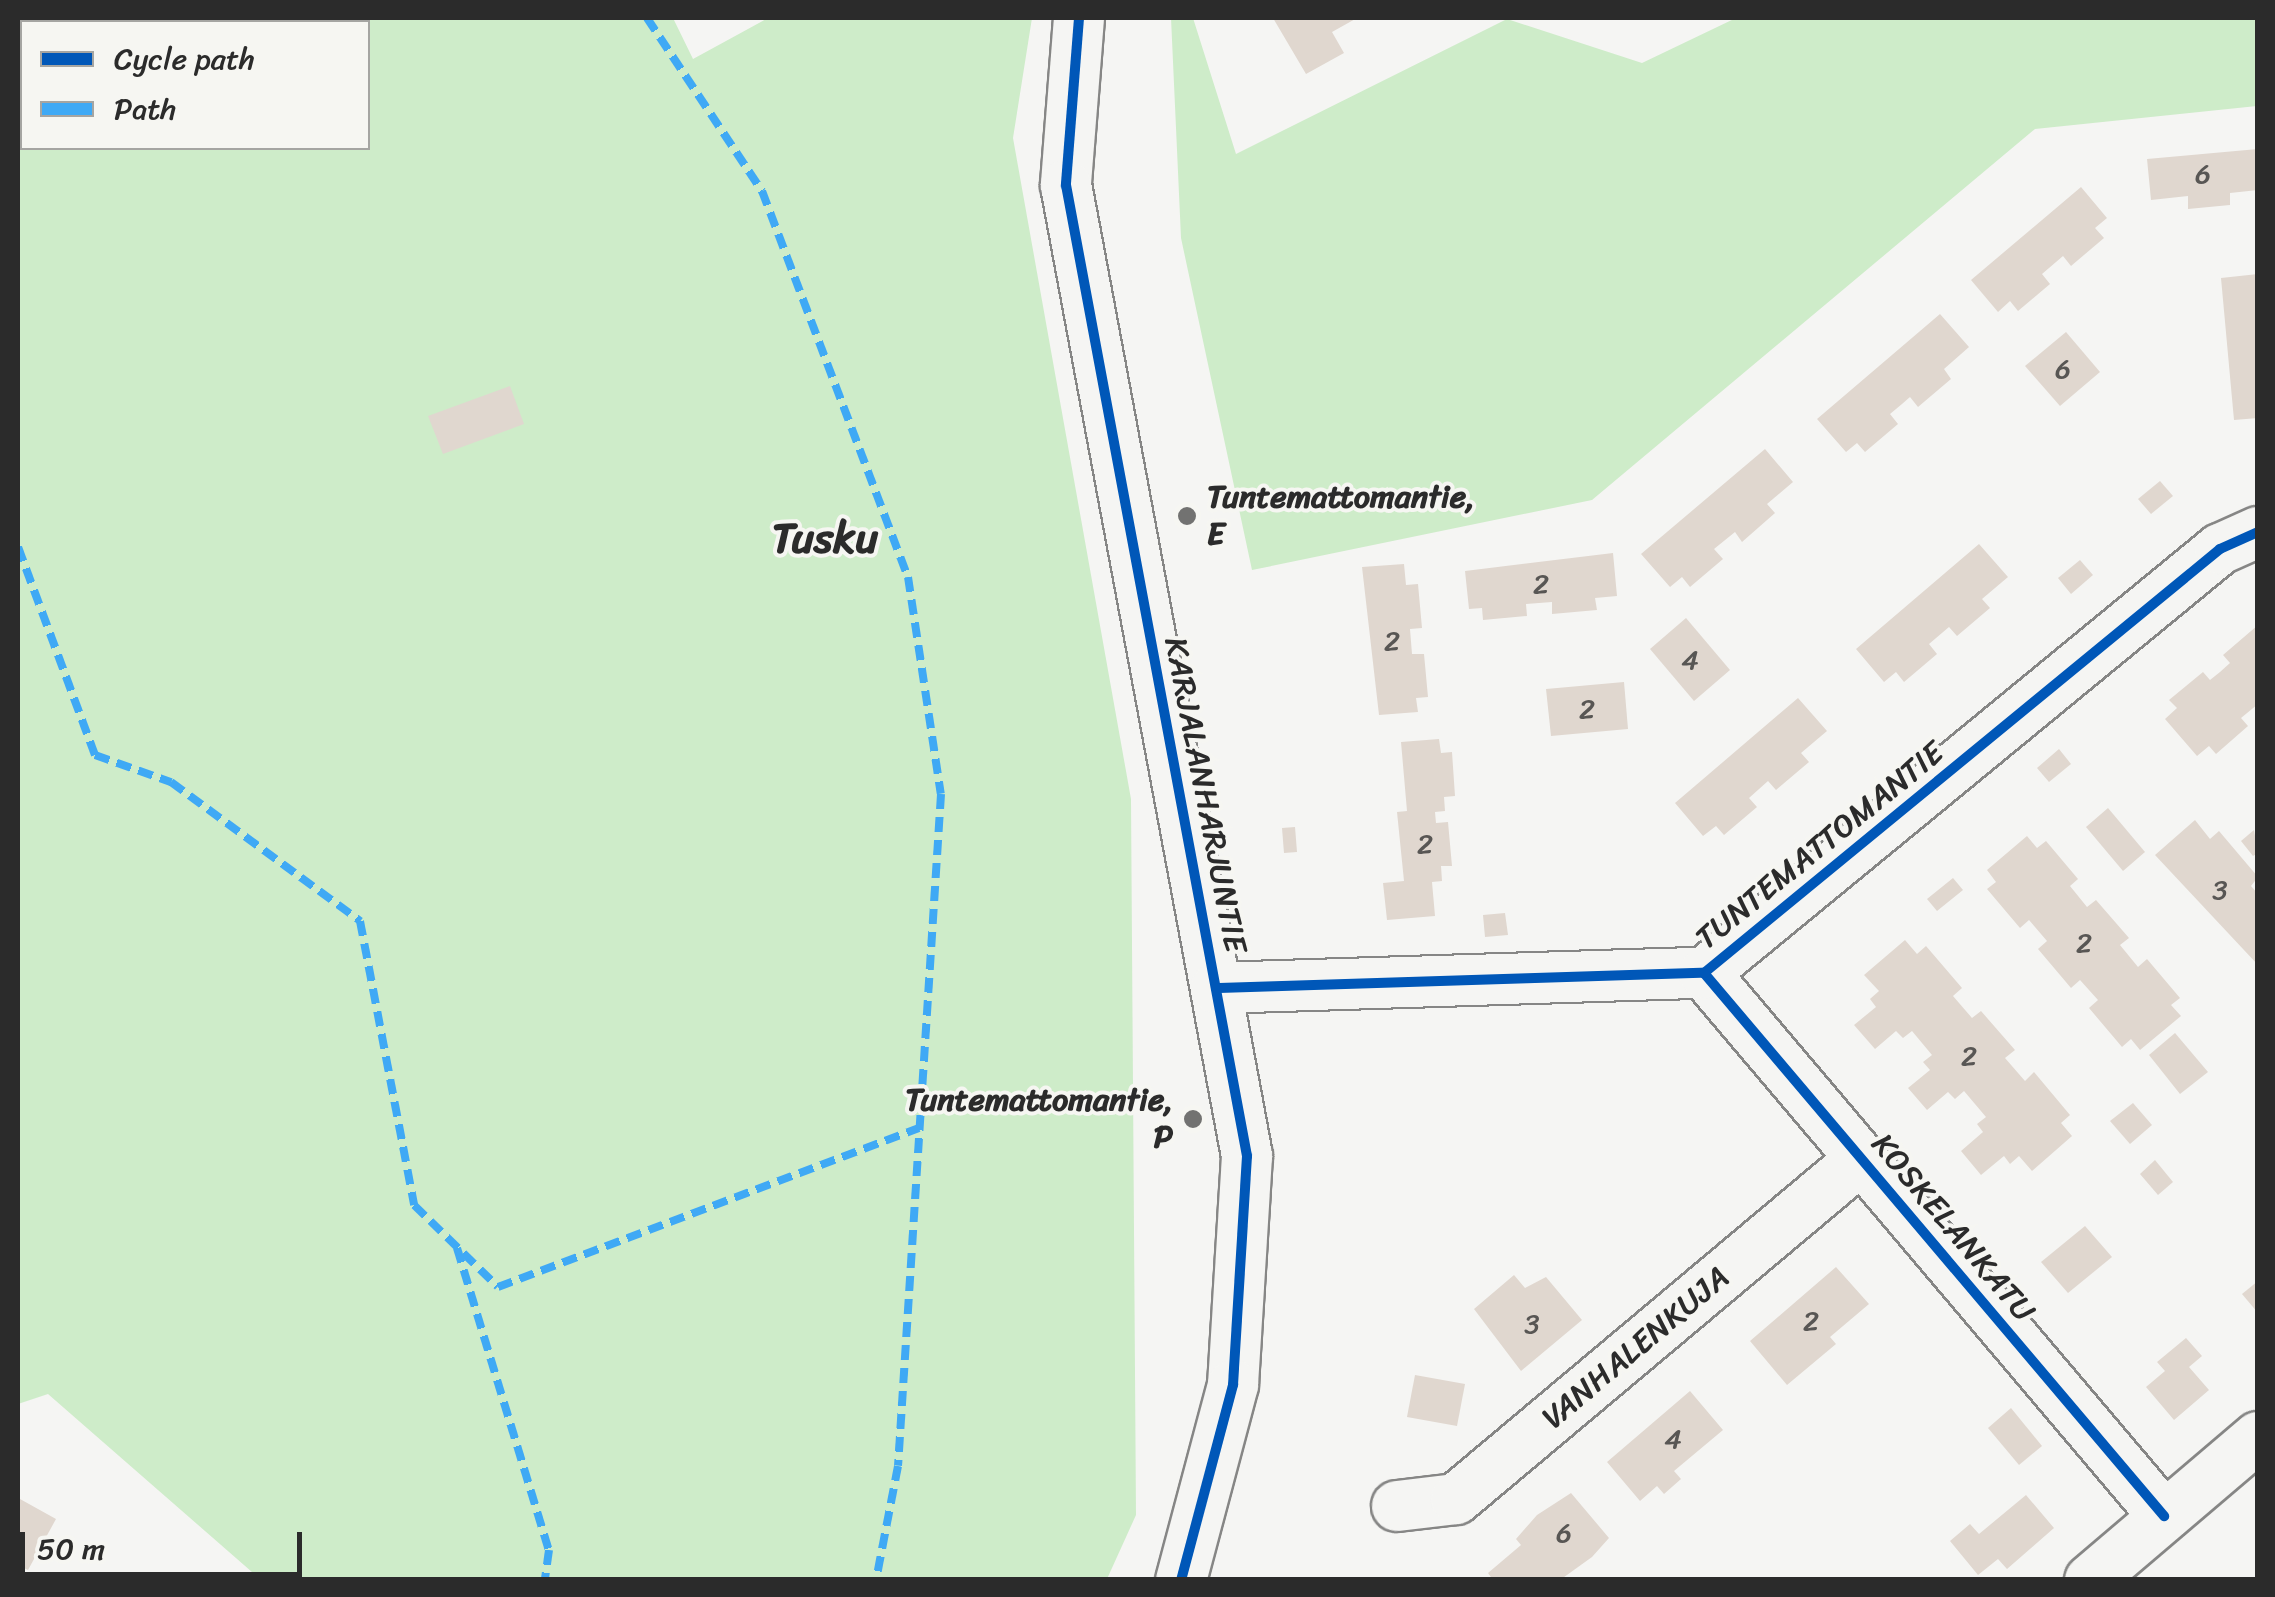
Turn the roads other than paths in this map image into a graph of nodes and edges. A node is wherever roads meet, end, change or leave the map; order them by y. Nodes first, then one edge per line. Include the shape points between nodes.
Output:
1 (1079, 18) edge
2 (2258, 532) edge
3 (1704, 973) junction
4 (1216, 988) junction
5 (1861, 1159) junction
6 (2258, 1436) edge
7 (1397, 1506) dead end
8 (2164, 1516) junction
9 (1181, 1580) edge
10 (2090, 1580) edge

1 - 4 street, KARJALANHARJUNTIE via 1066,185
2 - 3 street, TUNTEMATTOMANTIE via 2220,549
3 - 4 street, TUNTEMATTOMANTIE
3 - 5 street, KOSKELANKATU
4 - 9 street, KARJALANHARJUNTIE via 1246,1175 1234,1385
5 - 7 street, VANHALENKUJA via 1456,1499
5 - 8 street, KOSKELANKATU
6 - 8 street
8 - 10 street

